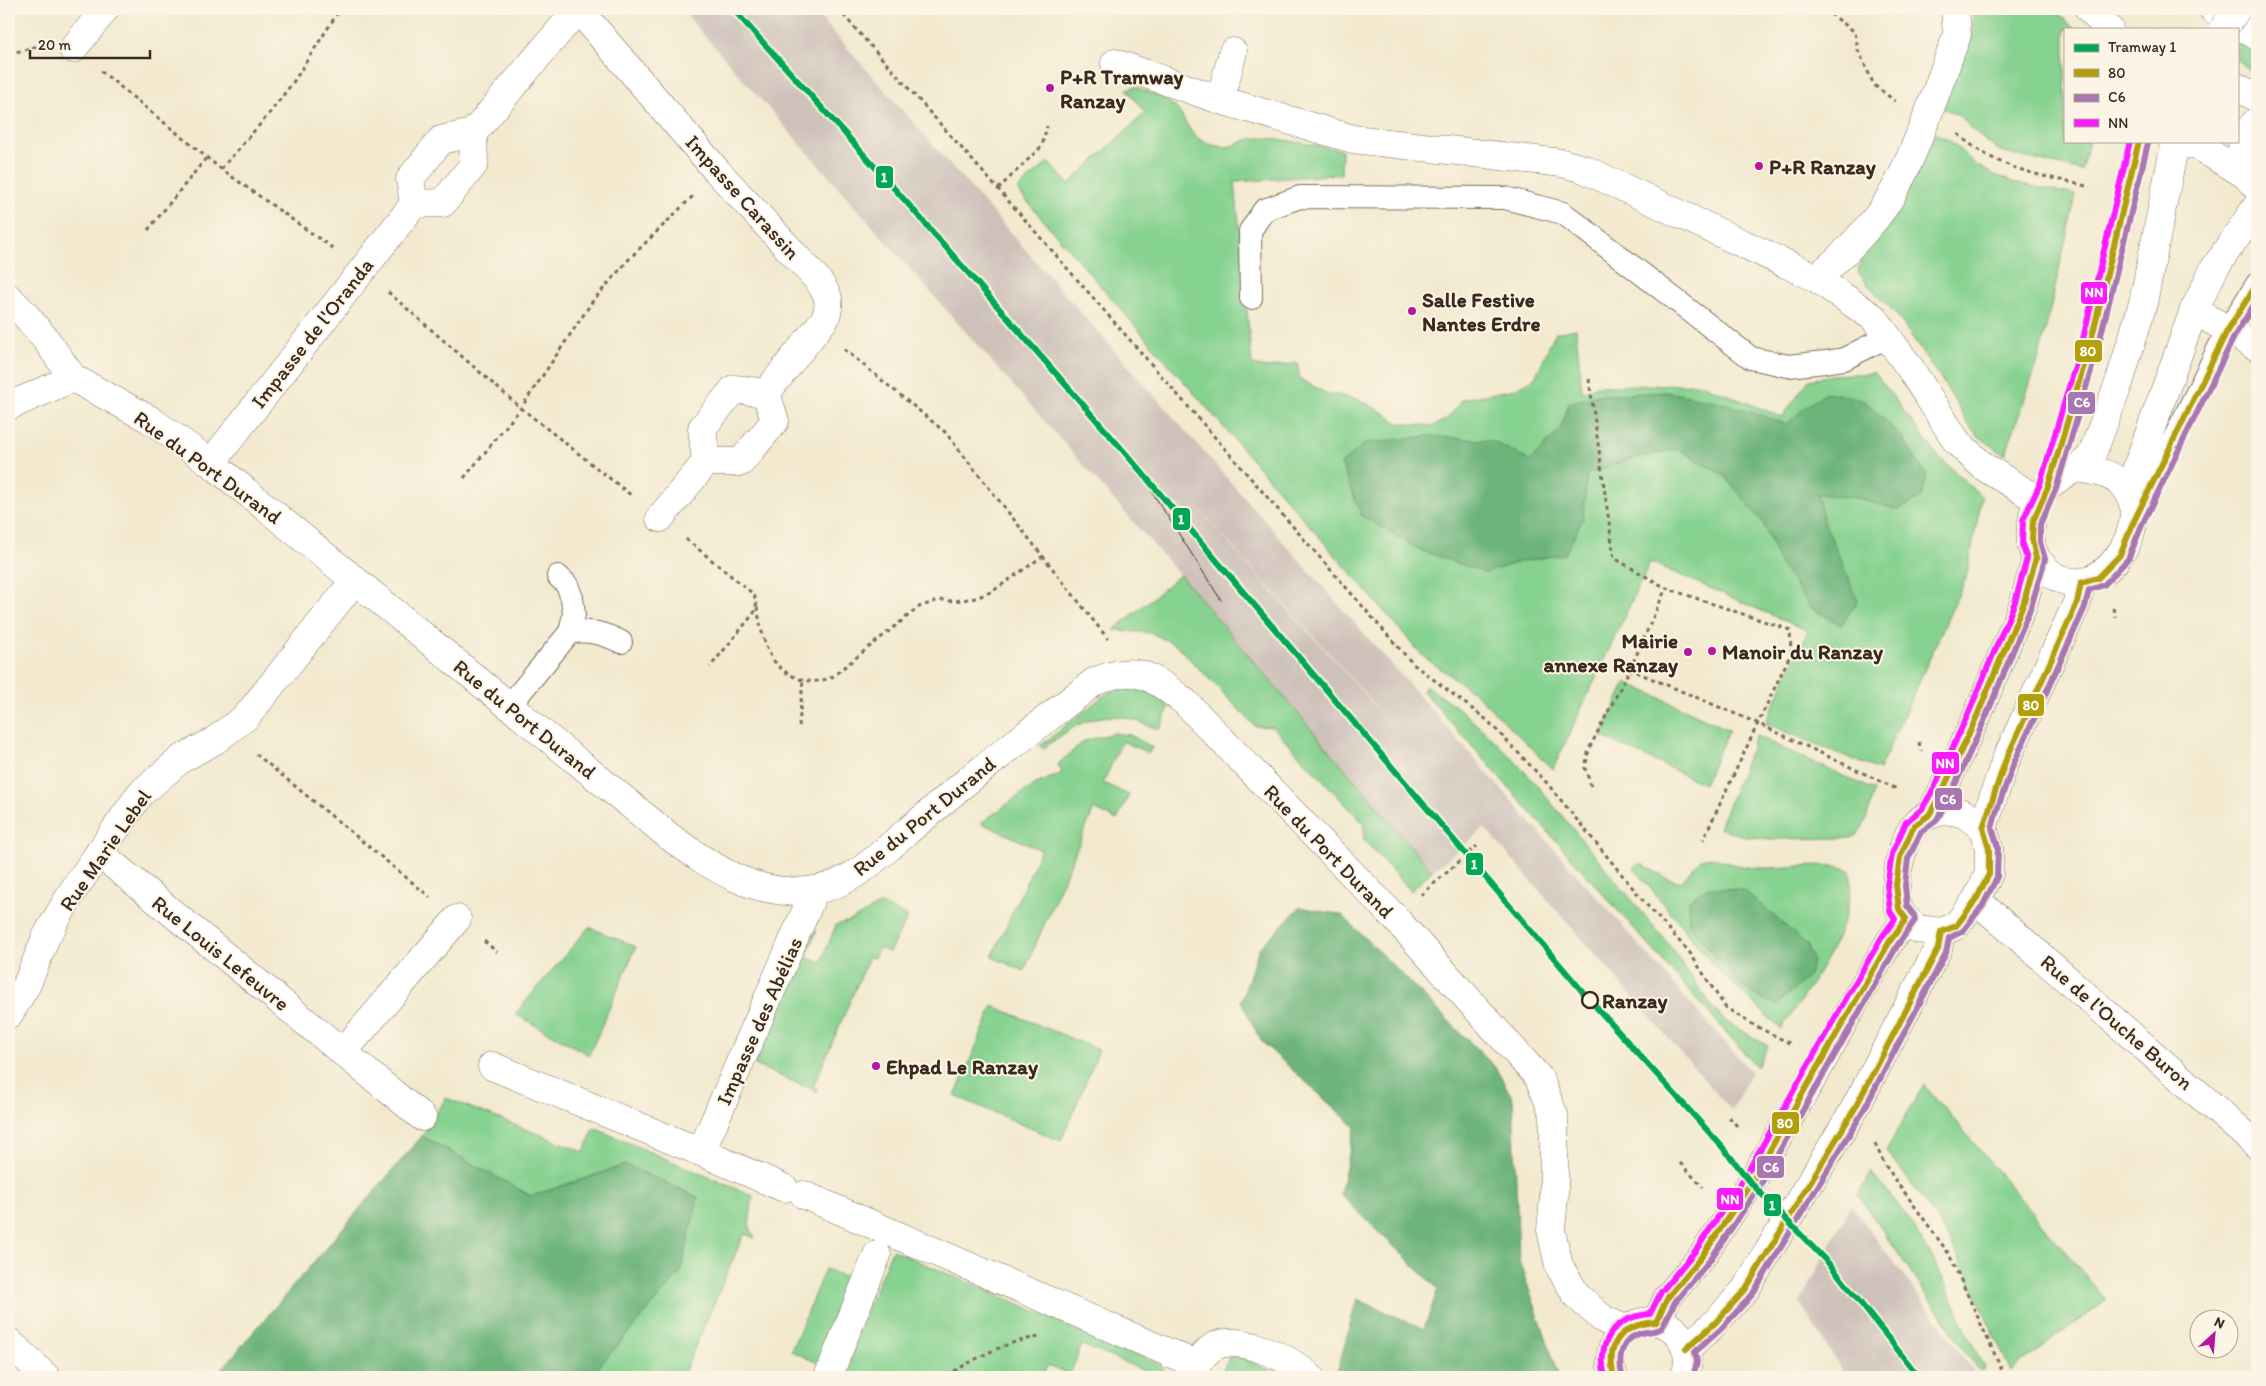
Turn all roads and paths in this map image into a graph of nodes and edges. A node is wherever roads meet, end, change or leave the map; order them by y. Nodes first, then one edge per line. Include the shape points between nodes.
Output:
1 (105, 9) edge
2 (340, 9) edge
3 (578, 9) edge
4 (838, 9) edge
5 (1955, 9) edge
6 (2089, 9) edge
7 (2213, 9) edge
8 (2237, 9) edge
9 (2108, 28) edge
10 (2224, 28) edge
11 (2257, 36) edge
12 (73, 49) junction
13 (1233, 52) dead end
14 (9, 54) edge
15 (1115, 63) dead end
16 (2238, 88) edge
17 (2257, 98) edge
18 (1220, 100) junction
19 (2257, 121) edge
20 (1047, 126) dead end
21 (473, 133) junction
22 (2140, 142) edge
23 (2188, 143) edge
24 (206, 157) junction
25 (221, 169) junction
26 (718, 171) junction
27 (2252, 181) edge
28 (998, 188) junction
29 (414, 204) junction
30 (2257, 206) edge
31 (148, 230) dead end
32 (362, 269) junction
33 (1816, 278) junction
34 (2257, 284) edge
35 (9, 298) edge
36 (1251, 298) dead end
37 (2194, 310) junction
38 (819, 329) junction
39 (2227, 331) junction
40 (1887, 337) junction
41 (2257, 347) edge
42 (74, 378) junction
43 (1589, 379) dead end
44 (766, 393) junction
45 (9, 406) edge
46 (521, 408) junction
47 (706, 462) junction
48 (211, 463) junction
49 (2078, 468) junction
50 (464, 478) dead end
51 (2044, 494) junction
52 (2134, 511) junction
53 (660, 518) junction
54 (1043, 556) junction
55 (2036, 558) junction
56 (558, 576) dead end
57 (355, 580) junction
58 (2081, 583) junction
59 (1666, 588) junction
60 (757, 606) junction
61 (570, 632) junction
62 (1108, 638) dead end
63 (621, 642) dead end
64 (710, 667) dead end
65 (1630, 669) junction
66 (803, 680) junction
67 (509, 706) junction
68 (1757, 723) junction
69 (799, 726) dead end
70 (254, 752) dead end
71 (1591, 786) dead end
72 (1899, 790) dead end
73 (1929, 815) junction
74 (1983, 828) junction
75 (1703, 840) dead end
76 (1477, 846) dead end
77 (99, 853) junction
78 (815, 890) junction
79 (1419, 897) dead end
80 (1976, 900) junction
81 (457, 919) junction
82 (1906, 919) junction
83 (1941, 932) junction
84 (497, 952) dead end
85 (9, 1014) edge
86 (1790, 1044) dead end
87 (343, 1052) junction
88 (492, 1066) dead end
89 (422, 1117) dead end
90 (1729, 1117) dead end
91 (1738, 1127) dead end
92 (1874, 1142) dead end
93 (2257, 1145) edge
94 (701, 1152) junction
95 (1680, 1163) dead end
96 (1703, 1187) dead end
97 (877, 1255) dead end
98 (1656, 1322) junction
99 (1625, 1329) junction
100 (1050, 1337) dead end
101 (9, 1342) edge
102 (1686, 1349) junction
103 (1193, 1371) edge
104 (46, 1377) edge
105 (828, 1377) edge
106 (938, 1377) edge
107 (1310, 1377) edge
108 (1614, 1377) edge
109 (1684, 1377) edge
110 (2006, 1377) edge

1 - 12 main road
2 - 25 path via 294,81
3 - 21 main road
3 - 26 main road, Impasse Carassin
4 - 28 path
5 - 33 main road via 1957,35 1904,171 1876,218
6 - 9 main road
7 - 11 main road
8 - 10 main road, bridge
12 - 14 path via 63,40
12 - 24 path
13 - 18 main road
15 - 18 main road
16 - 17 main road
18 - 33 main road via 1353,139 1562,163 1584,169
19 - 27 main road via 2247,132 2242,146 2241,160
20 - 28 path via 1042,146
21 - 29 main road via 441,140 410,179
21 - 29 main road via 474,164 443,203
22 - 51 lane via 2090,345
23 - 27 main road
23 - 49 main road via 2120,380 2092,457
24 - 25 path
24 - 31 path
25 - 32 path
26 - 38 main road, Impasse Carassin via 817,278 826,292 830,305
26 - 46 path via 630,258 592,302
28 - 86 path via 1413,664 1487,720 1546,782 1690,953 1725,1008
29 - 32 main road, Impasse de l'Oranda
30 - 37 main road via 2214,269
32 - 46 path
32 - 48 main road, Impasse de l'Oranda
33 - 40 main road via 1874,318
34 - 39 lane
35 - 42 main road, Rue du Port Durand via 47,340
36 - 40 lane via 1250,231 1264,210 1300,197 1505,198 1563,212 1751,358 1788,366 1825,362 1844,358
37 - 39 main road
37 - 52 main road via 2138,467
38 - 44 main road, Impasse Carassin
38 - 54 path via 941,428
39 - 41 main road
39 - 52 lane
40 - 51 main road via 1957,442 1984,467
42 - 45 main road
42 - 48 main road, Rue du Port Durand via 149,419
43 - 59 path via 1614,558
44 - 47 main road via 734,389 702,428
44 - 47 main road via 775,421 741,462
46 - 50 path
46 - 53 path
47 - 53 main road
48 - 57 main road, Rue du Port Durand
49 - 51 main road via 2066,473
49 - 52 main road via 2102,472 2122,483
51 - 55 main road via 2032,523 2031,544
52 - 58 main road via 2120,555 2098,578
53 - 60 path via 752,593
54 - 62 path
54 - 66 path via 994,591 976,598 939,600 919,607 832,677 821,681
55 - 58 main road via 2048,572 2060,579
55 - 73 main road via 2023,605 1977,716
56 - 61 lane via 567,585 572,598 574,614
57 - 67 main road, Rue du Port Durand
57 - 77 main road, Rue Marie Lebel via 246,717 214,741 181,759 140,794
58 - 74 main road via 2078,603 2005,762
59 - 65 path
59 - 68 path via 1790,630 1792,653
60 - 64 path
60 - 66 path via 763,639 773,662 786,674
61 - 63 lane via 588,630
61 - 67 lane
65 - 68 path
65 - 71 path via 1589,750 1585,768
66 - 69 path
67 - 78 main road, Rue du Port Durand via 713,868 751,885
68 - 72 path
68 - 75 path
70 - 81 path
73 - 74 main road via 1944,810 1963,813
73 - 82 main road via 1914,826 1900,857 1896,885 1899,909
74 - 80 main road via 1989,848 1989,874
76 - 79 path
77 - 85 main road, Rue Marie Lebel via 46,936 27,984
77 - 87 main road, Rue Louis Lefeuvre
78 - 94 main road, Impasse des Abélias
78 - 99 main road, Rue du Port Durand via 863,869 1094,682 1125,672 1152,678 1184,702 1395,918 1539,1078 1554,1115 1551,1230 1559,1266 1578,1296 1603,1319
80 - 83 main road via 1956,926
80 - 93 main road, Rue de l'Ouche Buron
81 - 84 path
81 - 87 main road
82 - 83 main road via 1917,929
82 - 98 main road via 1856,999 1751,1184 1703,1255 1668,1297
83 - 102 main road via 1938,950 1854,1110 1745,1290
87 - 89 main road, Rue Louis Lefeuvre
88 - 94 main road
90 - 91 path
92 - 110 path via 1885,1165 1949,1254
94 - 103 main road
95 - 96 path
97 - 105 main road
98 - 99 main road via 1640,1323
98 - 102 main road via 1675,1331
99 - 108 main road via 1617,1337 1610,1358
100 - 106 path via 1024,1339 996,1348
101 - 104 main road
102 - 109 main road via 1688,1362
103 - 107 main road via 1216,1345 1240,1342 1282,1358

